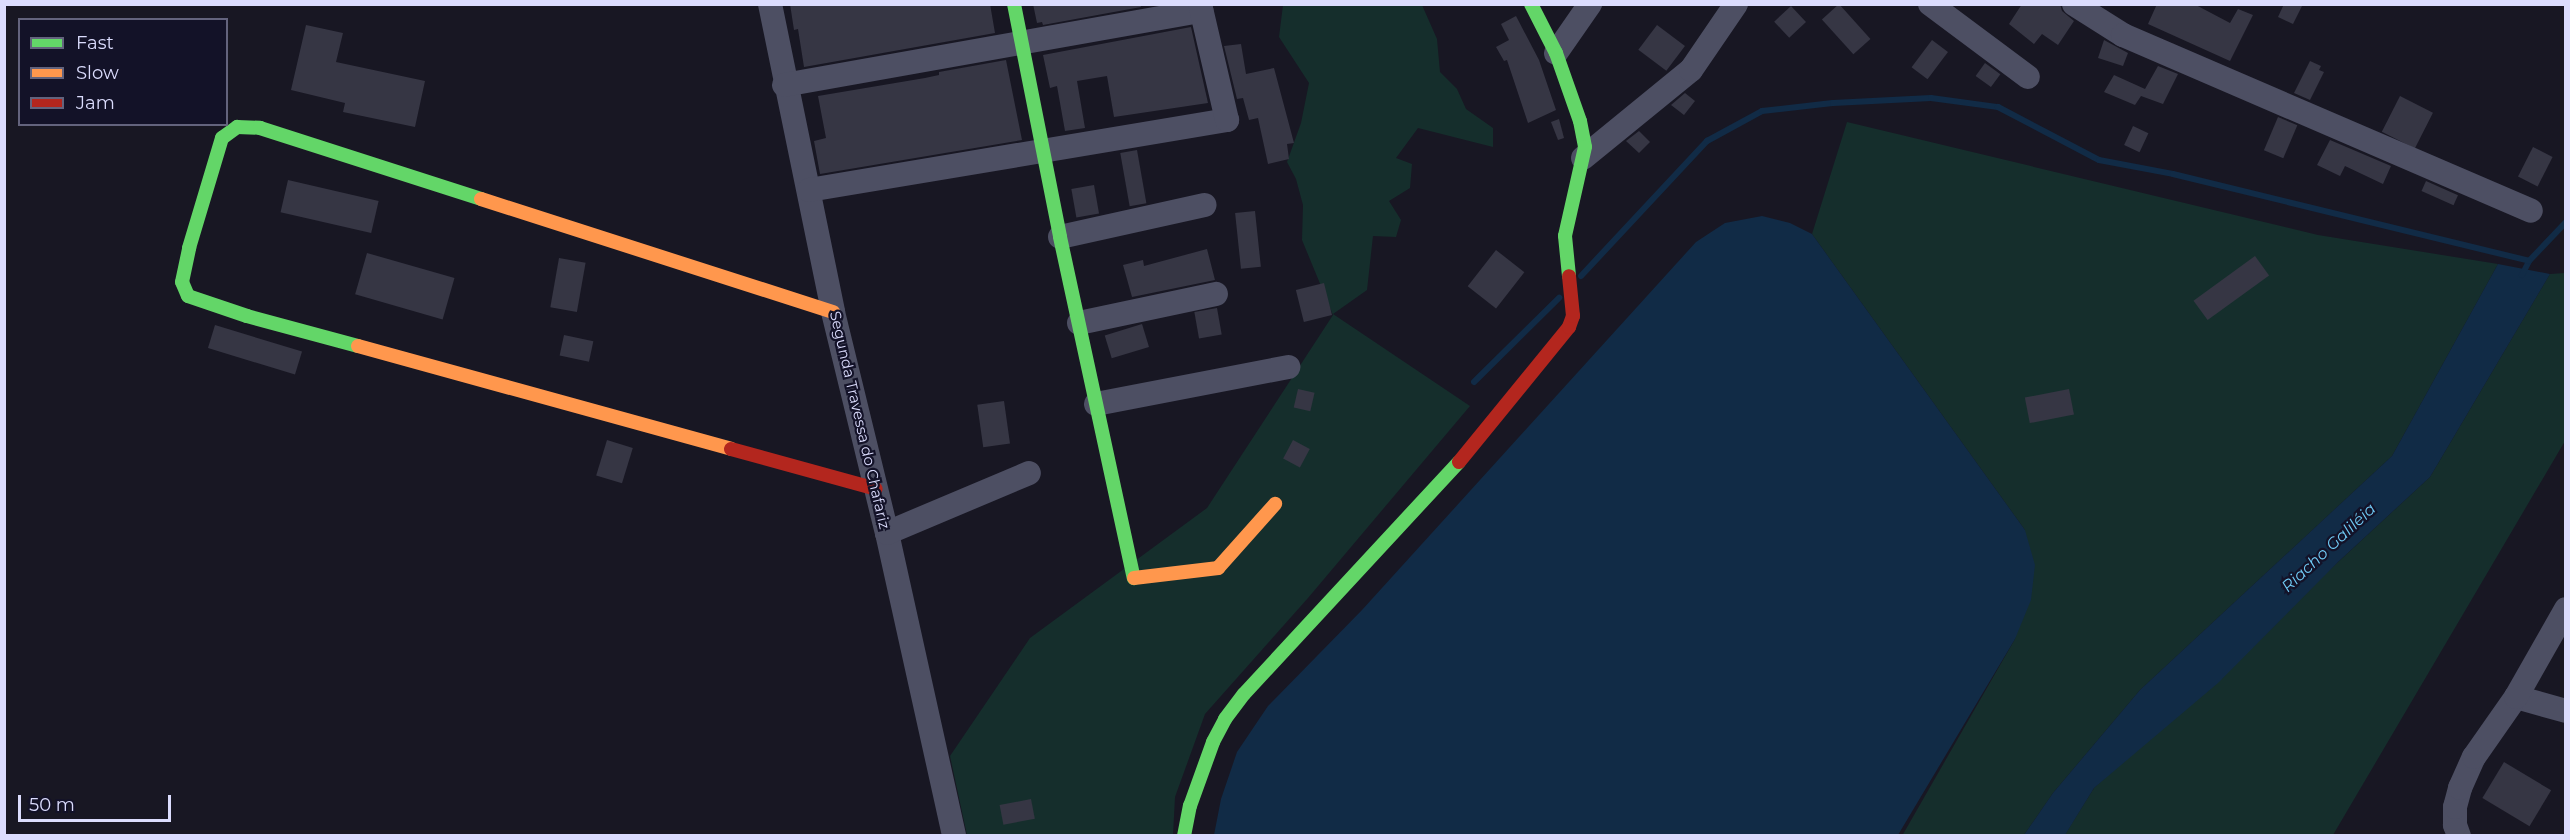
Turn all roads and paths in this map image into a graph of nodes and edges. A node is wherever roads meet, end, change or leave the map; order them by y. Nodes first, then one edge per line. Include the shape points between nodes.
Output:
1 (770, 4) edge
2 (1014, 4) edge
3 (1531, 4) edge
4 (1590, 4) edge
5 (1737, 4) edge
6 (1930, 4) edge
7 (2074, 4) edge
8 (1200, 8) edge
9 (1021, 41) junction
10 (1556, 53) junction
11 (2028, 77) dead end
12 (784, 85) junction
13 (1044, 152) junction
14 (1583, 158) junction
15 (809, 190) junction
16 (1204, 205) dead end
17 (2531, 212) dead end
18 (1060, 237) junction
19 (1216, 294) dead end
20 (833, 312) junction
21 (1079, 323) junction
22 (1288, 367) dead end
23 (1096, 404) junction
24 (1029, 473) dead end
25 (876, 489) junction
26 (1275, 504) dead end
27 (887, 533) junction
28 (2565, 609) edge
29 (2516, 697) junction
30 (2565, 711) edge
31 (954, 836) edge
32 (1184, 836) edge
33 (2459, 836) edge

1 - 12 street, Segunda Travessa do Chafariz
2 - 9 street
3 - 10 street
4 - 10 street
5 - 14 street via 1691,70
6 - 11 street
7 - 17 street via 2123,35
8 - 9 street
8 - 13 street via 1227,120
9 - 12 street
9 - 13 street
10 - 14 street via 1580,121
12 - 15 street, Segunda Travessa do Chafariz
13 - 15 street
13 - 18 street
14 - 32 street via 1565,236 1573,316 1559,343 1457,464 1225,719 1201,772
15 - 20 street, Segunda Travessa do Chafariz
16 - 18 street
18 - 21 street
19 - 21 street
20 - 25 street, Segunda Travessa do Chafariz
20 - 25 street via 260,128 237,127 222,138 182,282 188,296 247,316
21 - 23 street
22 - 23 street
23 - 26 street via 1134,579 1218,568
24 - 27 street
25 - 27 street, Segunda Travessa do Chafariz
27 - 31 street, Segunda Travessa do Chafariz
28 - 29 street
29 - 30 street
29 - 33 street via 2474,757 2460,788 2455,825

